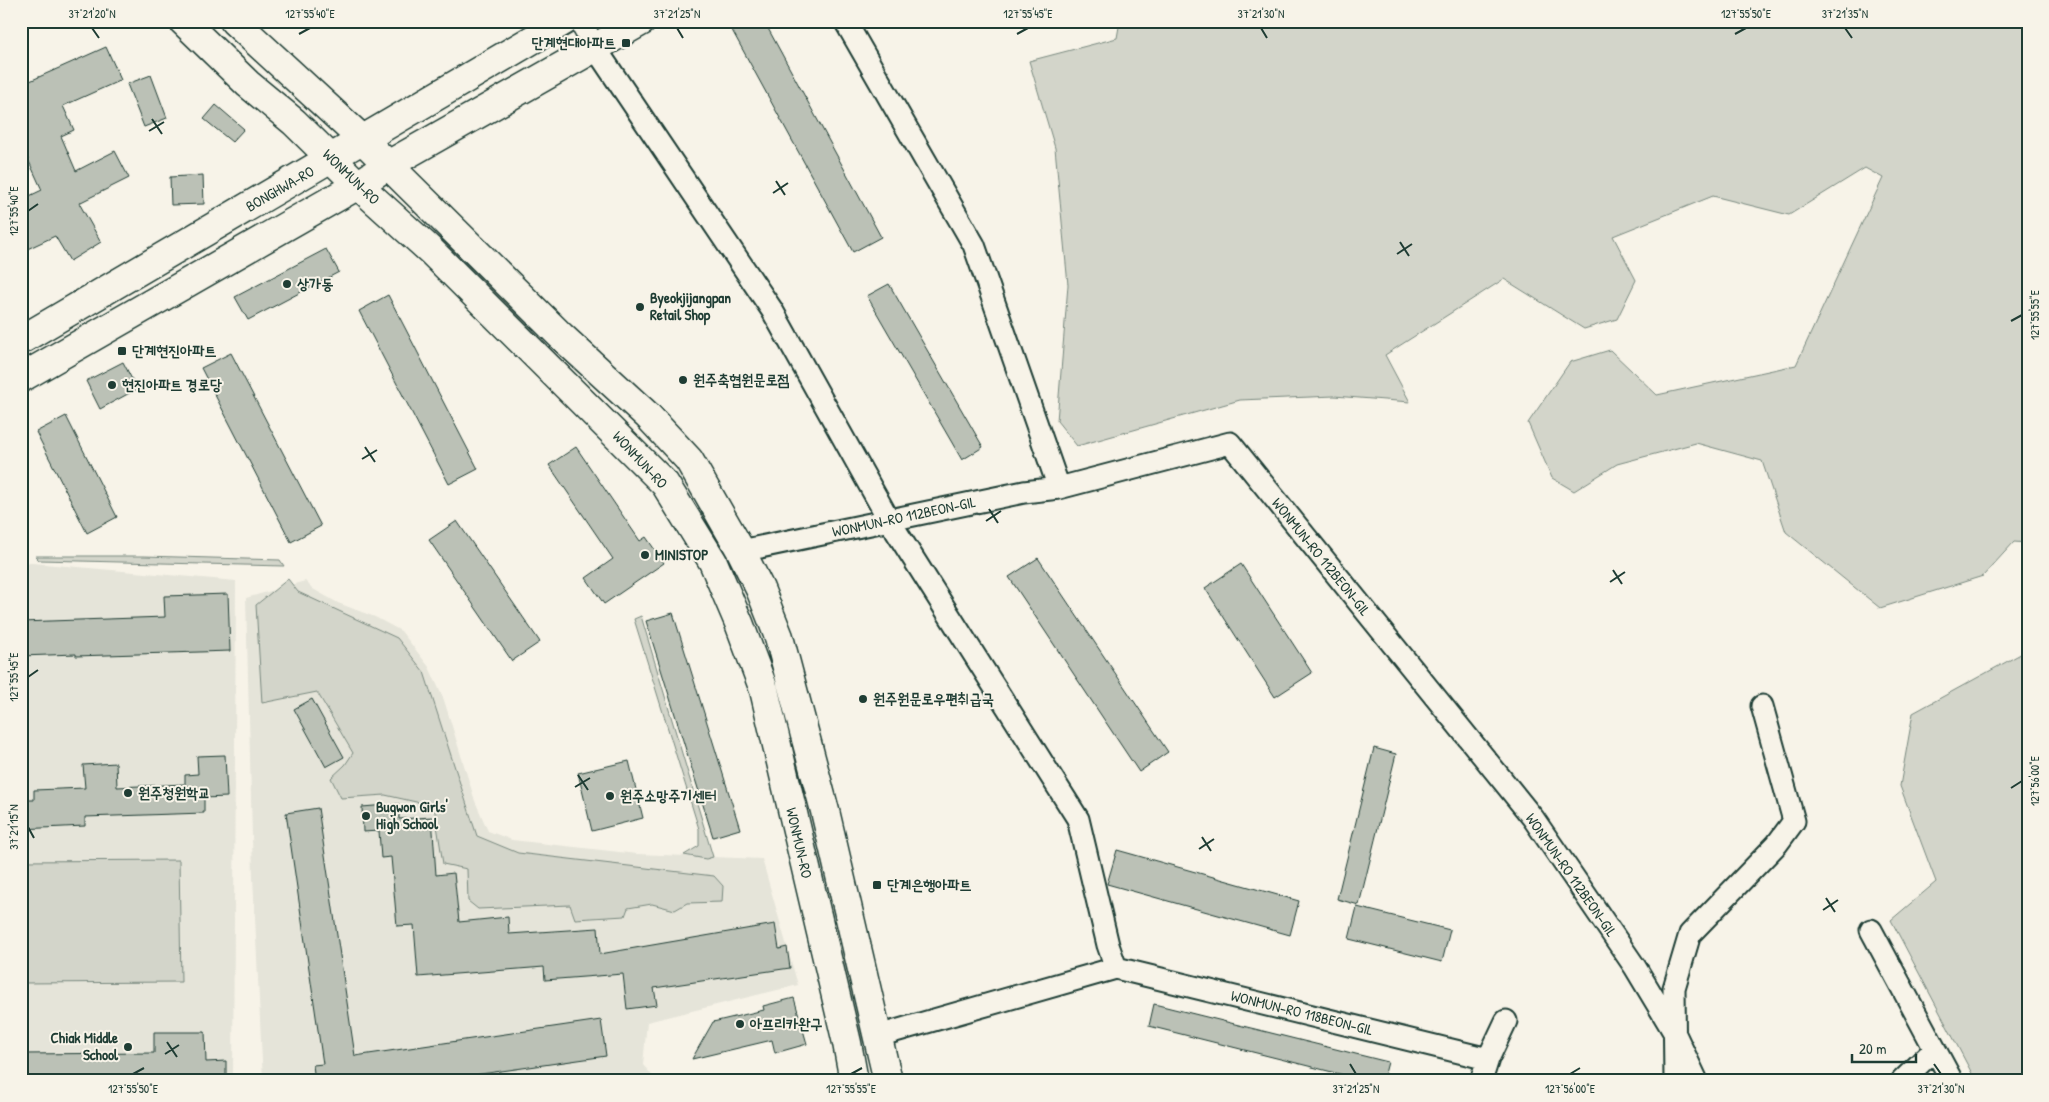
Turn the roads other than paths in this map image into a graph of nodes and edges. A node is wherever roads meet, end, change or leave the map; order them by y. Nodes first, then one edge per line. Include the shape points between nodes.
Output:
1 (183, 21) edge
2 (234, 21) edge
3 (564, 21) edge
4 (580, 21) edge
5 (642, 21) edge
6 (845, 21) edge
7 (596, 49) junction
8 (363, 140) junction
9 (331, 159) junction
10 (388, 164) junction
11 (358, 185) junction
12 (21, 340) edge
13 (21, 378) edge
14 (1059, 488) junction
15 (888, 520) junction
16 (741, 551) junction
17 (713, 562) junction
18 (1762, 706) dead end
19 (1871, 930) dead end
20 (1116, 968) junction
21 (1506, 1021) dead end
22 (1674, 1032) junction
23 (878, 1036) junction
24 (847, 1043) junction
25 (1935, 1049) junction
26 (1488, 1059) junction
27 (854, 1081) edge
28 (888, 1081) edge
29 (1481, 1081) edge
30 (1675, 1081) edge
31 (1697, 1081) edge
32 (1902, 1081) edge
33 (1952, 1081) edge

1 - 9 main road, WONMUN-RO
2 - 8 main road
3 - 8 main road, BONGHWA-RO
4 - 7 street
5 - 7 main road
6 - 14 street via 974,245
7 - 10 main road
7 - 15 street via 772,310
8 - 9 main road, BONGHWA-RO
8 - 10 main road
9 - 11 main road, WONMUN-RO
9 - 12 main road, BONGHWA-RO
10 - 11 main road
10 - 16 main road via 561,336 648,416 689,460
11 - 13 main road
11 - 17 main road, WONMUN-RO via 431,251 665,484
14 - 15 street, WONMUN-RO 112BEON-GIL via 1024,492
14 - 22 street, WONMUN-RO 112BEON-GIL via 1230,443 1533,818
15 - 16 street, WONMUN-RO 112BEON-GIL
15 - 20 street via 1078,819
16 - 17 main road
16 - 23 main road via 779,637 825,811
17 - 24 main road, WONMUN-RO via 764,690
18 - 22 street via 1794,821 1777,844 1690,934 1674,988
19 - 25 street
20 - 23 street
20 - 26 street, WONMUN-RO 118BEON-GIL
21 - 26 street
22 - 30 street
22 - 31 street, WONMUN-RO 112BEON-GIL
23 - 24 main road
23 - 28 main road
24 - 27 main road, WONMUN-RO
25 - 32 street
25 - 33 street
26 - 29 street

